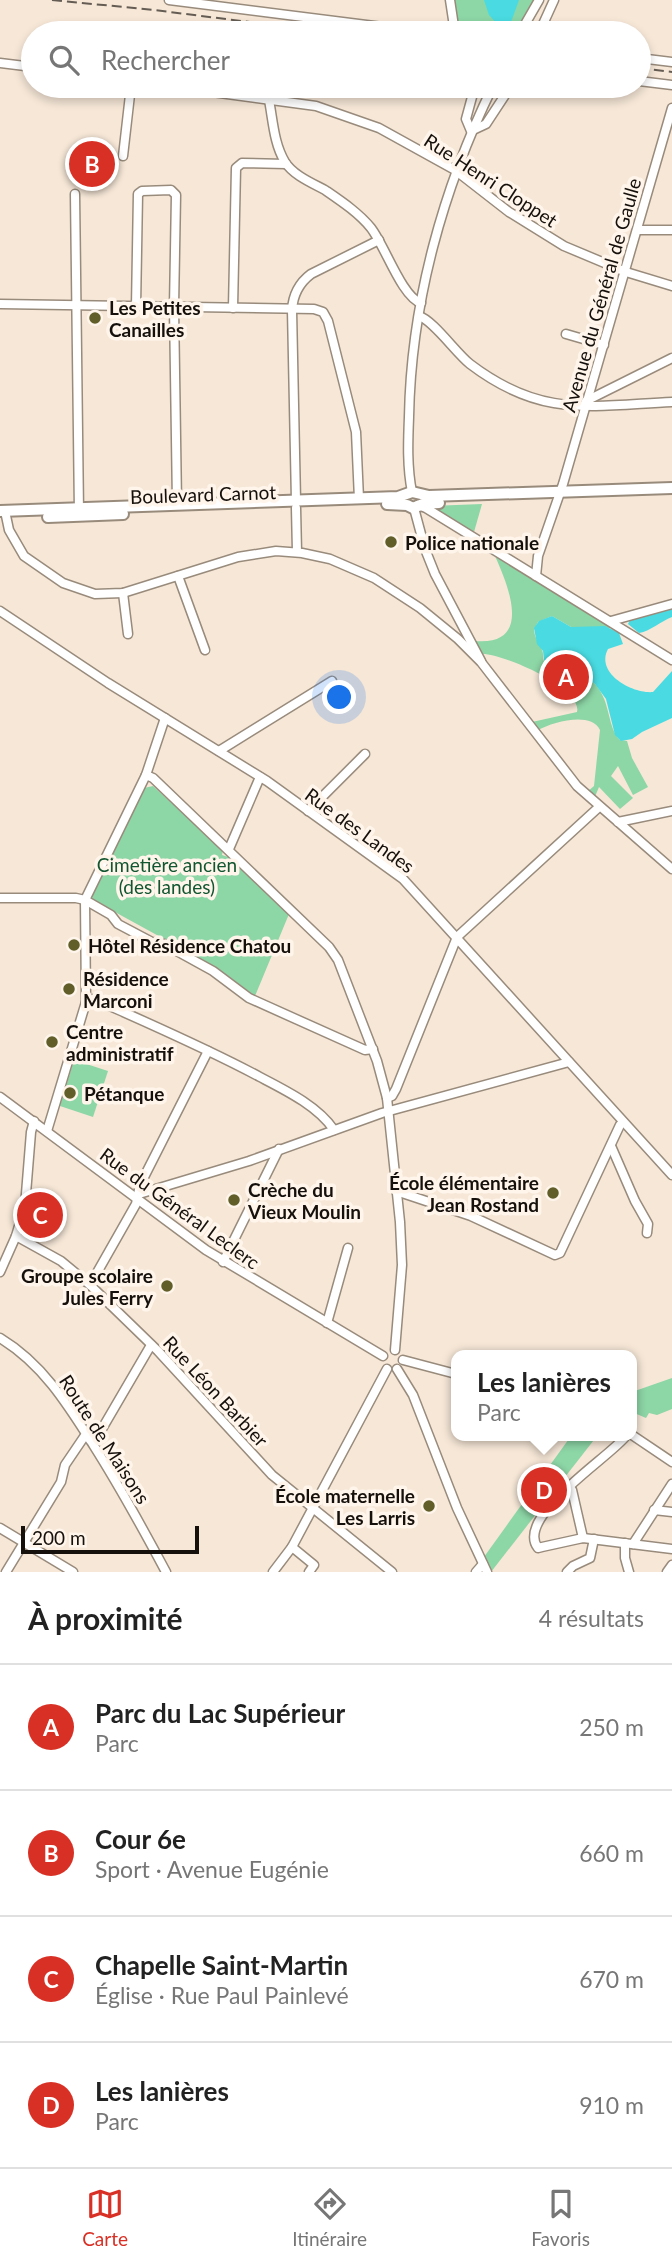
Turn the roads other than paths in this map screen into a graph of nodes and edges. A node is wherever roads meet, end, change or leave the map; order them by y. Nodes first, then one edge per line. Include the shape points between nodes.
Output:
1 (169, 0) edge
2 (450, 0) edge
3 (539, 0) edge
4 (554, 0) edge
5 (335, 21) edge
6 (454, 21) edge
7 (527, 21) edge
8 (544, 21) edge
9 (651, 59) edge
10 (0, 62) edge
11 (672, 62) edge
12 (21, 65) edge
13 (651, 82) edge
14 (672, 85) edge
15 (130, 98) edge
16 (255, 98) edge
17 (472, 98) edge
18 (487, 98) edge
19 (503, 98) edge
20 (269, 100) junction
21 (672, 108) edge
22 (471, 131) junction
23 (123, 156) dead end
24 (286, 164) junction
25 (455, 170) junction
26 (75, 194) dead end
27 (638, 230) junction
28 (672, 230) edge
29 (379, 240) junction
30 (626, 272) junction
31 (672, 286) edge
32 (421, 303) junction
33 (0, 304) edge
34 (76, 306) junction
35 (136, 307) junction
36 (174, 307) junction
37 (233, 308) junction
38 (292, 310) junction
39 (419, 316) junction
40 (566, 334) dead end
41 (604, 345) junction
42 (672, 358) edge
43 (672, 402) edge
44 (585, 404) junction
45 (672, 488) edge
46 (672, 493) edge
47 (559, 495) junction
48 (359, 499) junction
49 (413, 501) junction
50 (296, 504) junction
51 (177, 508) junction
52 (79, 513) junction
53 (3, 514) edge
54 (296, 552) junction
55 (178, 576) junction
56 (536, 576) junction
57 (122, 593) junction
58 (672, 604) edge
59 (0, 611) edge
60 (611, 621) junction
61 (459, 623) junction
62 (128, 634) dead end
63 (459, 638) junction
64 (470, 638) junction
65 (205, 650) dead end
66 (672, 660) edge
67 (481, 662) junction
68 (332, 681) dead end
69 (165, 718) junction
70 (219, 751) junction
71 (366, 754) dead end
72 (146, 775) junction
73 (260, 777) junction
74 (599, 807) junction
75 (308, 811) junction
76 (672, 811) edge
77 (618, 822) junction
78 (229, 849) junction
79 (672, 869) edge
80 (0, 898) edge
81 (85, 900) junction
82 (457, 937) junction
83 (86, 1002) junction
84 (373, 1049) junction
85 (208, 1051) junction
86 (569, 1062) junction
87 (0, 1097) edge
88 (387, 1098) junction
89 (388, 1112) junction
90 (34, 1121) junction
91 (623, 1122) junction
92 (334, 1130) junction
93 (47, 1131) junction
94 (611, 1146) junction
95 (279, 1149) junction
96 (672, 1175) edge
97 (396, 1191) junction
98 (139, 1197) junction
99 (647, 1233) dead end
100 (16, 1236) junction
101 (348, 1248) dead end
102 (223, 1262) junction
103 (0, 1272) edge
104 (90, 1285) junction
105 (327, 1323) junction
106 (0, 1338) edge
107 (151, 1345) junction
108 (395, 1350) junction
109 (383, 1356) junction
110 (403, 1360) junction
111 (387, 1369) junction
112 (397, 1369) junction
113 (451, 1372) edge
114 (88, 1437) junction
115 (637, 1438) edge
116 (622, 1441) edge
117 (672, 1462) edge
118 (672, 1484) edge
119 (569, 1486) junction
120 (312, 1508) junction
121 (654, 1510) junction
122 (672, 1512) edge
123 (0, 1528) edge
124 (583, 1538) junction
125 (594, 1539) junction
126 (25, 1542) junction
127 (629, 1544) junction
128 (292, 1547) junction
129 (672, 1549) edge
130 (672, 1565) edge
131 (485, 1568) edge
132 (6, 1572) edge
133 (73, 1572) edge
134 (166, 1572) edge
135 (273, 1572) edge
136 (309, 1572) edge
137 (392, 1572) edge
138 (476, 1572) edge
139 (567, 1572) edge
140 (629, 1572) edge
141 (667, 1572) edge

1 - 5 street
2 - 6 street
3 - 7 street
4 - 8 street
9 - 11 street
10 - 12 street
13 - 14 street
15 - 23 street
16 - 20 street, Rue Henri Cloppet
17 - 22 street via 466,119
18 - 22 street
19 - 22 street via 486,124
20 - 24 street
20 - 25 street, Rue Henri Cloppet via 316,106 379,128
21 - 27 street, Avenue du Général de Gaulle
22 - 25 street
24 - 29 street via 355,212
24 - 37 street via 242,163 236,168
25 - 30 street, Rue Henri Cloppet via 531,227
25 - 32 street
26 - 34 street
27 - 28 street
27 - 30 street, Avenue du Général de Gaulle
29 - 32 street via 411,297
29 - 38 street via 304,279
30 - 31 street, Rue Henri Cloppet
30 - 41 street, Avenue du Général de Gaulle
32 - 39 street
33 - 34 street
34 - 35 street
34 - 52 street
35 - 36 street
35 - 36 street via 138,194 171,190 176,195
36 - 37 street
36 - 51 street
37 - 38 street
38 - 48 street via 314,309 323,312 328,321 358,440
38 - 50 street
39 - 44 street via 468,362 508,389 540,402
39 - 49 street via 409,401
40 - 41 street
41 - 44 street, Avenue du Général de Gaulle
42 - 44 street
43 - 44 street
44 - 47 street, Avenue du Général de Gaulle
45 - 47 main road, Boulevard Carnot
46 - 47 main road, Boulevard Carnot
47 - 49 main road, Boulevard Carnot
47 - 56 street, Avenue du Général de Gaulle via 538,556
48 - 49 main road, Boulevard Carnot
48 - 50 main road, Boulevard Carnot
49 - 50 main road, Boulevard Carnot
49 - 56 street
49 - 61 street via 425,549
50 - 51 main road, Boulevard Carnot
50 - 54 street
51 - 52 main road, Boulevard Carnot
52 - 53 main road, Boulevard Carnot
53 - 57 street via 18,548 40,568 79,590
54 - 55 street via 252,553
54 - 63 street via 330,559 374,578
55 - 57 street
55 - 65 street
56 - 60 street
57 - 62 street
58 - 60 street
59 - 69 street, Rue des Landes
60 - 66 street
61 - 63 street
61 - 64 street
63 - 64 street
63 - 67 street
64 - 67 street
67 - 74 street via 577,786
68 - 70 street
69 - 70 street, Rue des Landes
69 - 72 street
70 - 73 street, Rue des Landes
71 - 75 street
72 - 78 street
72 - 81 street
73 - 75 street, Rue des Landes
73 - 78 street
74 - 77 street
74 - 82 street
75 - 82 street, Rue des Landes via 403,879
76 - 77 street
77 - 79 street
78 - 84 street via 332,950
80 - 81 street
81 - 83 street
81 - 84 street via 152,942 213,971 256,1001 365,1050
82 - 86 street, Rue des Landes
82 - 88 street via 396,1089
83 - 85 street via 94,999
83 - 93 street
84 - 88 street
85 - 92 street via 291,1094
85 - 98 street via 140,1185
86 - 89 street
86 - 91 street, Rue des Landes
87 - 90 street, Rue du Général Leclerc
88 - 89 street
89 - 92 street
89 - 97 street
90 - 93 street, Rue du Général Leclerc
90 - 100 street via 26,1199
91 - 94 street
91 - 96 street, Rue des Landes
92 - 95 street
93 - 98 street, Rue du Général Leclerc
94 - 97 street via 560,1253 555,1255 472,1216
94 - 99 street via 648,1224
95 - 98 street
95 - 102 street
97 - 108 street via 402,1265
98 - 102 street, Rue du Général Leclerc
98 - 104 street
100 - 103 street
100 - 104 street, Rue Léon Barbier via 61,1261
101 - 105 street
102 - 105 street, Rue du Général Leclerc
104 - 107 street, Rue Léon Barbier
105 - 109 street, Rue du Général Leclerc
106 - 114 street, Route de Maisons via 38,1367
107 - 114 street via 99,1434
107 - 120 street, Rue Léon Barbier via 272,1475
108 - 109 street
108 - 110 street
109 - 111 street
110 - 112 street
110 - 113 street
111 - 112 street
111 - 120 street
112 - 131 street via 417,1403
114 - 126 street via 65,1465 61,1482
114 - 134 street, Route de Maisons
115 - 117 street
116 - 119 street
118 - 121 street
119 - 124 street
119 - 124 street via 538,1523 533,1539 538,1548
120 - 128 street
120 - 137 street, Rue Léon Barbier
121 - 122 street
121 - 127 street
123 - 126 street
124 - 125 street
125 - 127 street
125 - 139 street via 590,1558
126 - 132 street
126 - 133 street
127 - 129 street
127 - 140 street via 625,1558
128 - 135 street
128 - 136 street via 314,1565
130 - 141 street
131 - 138 street

